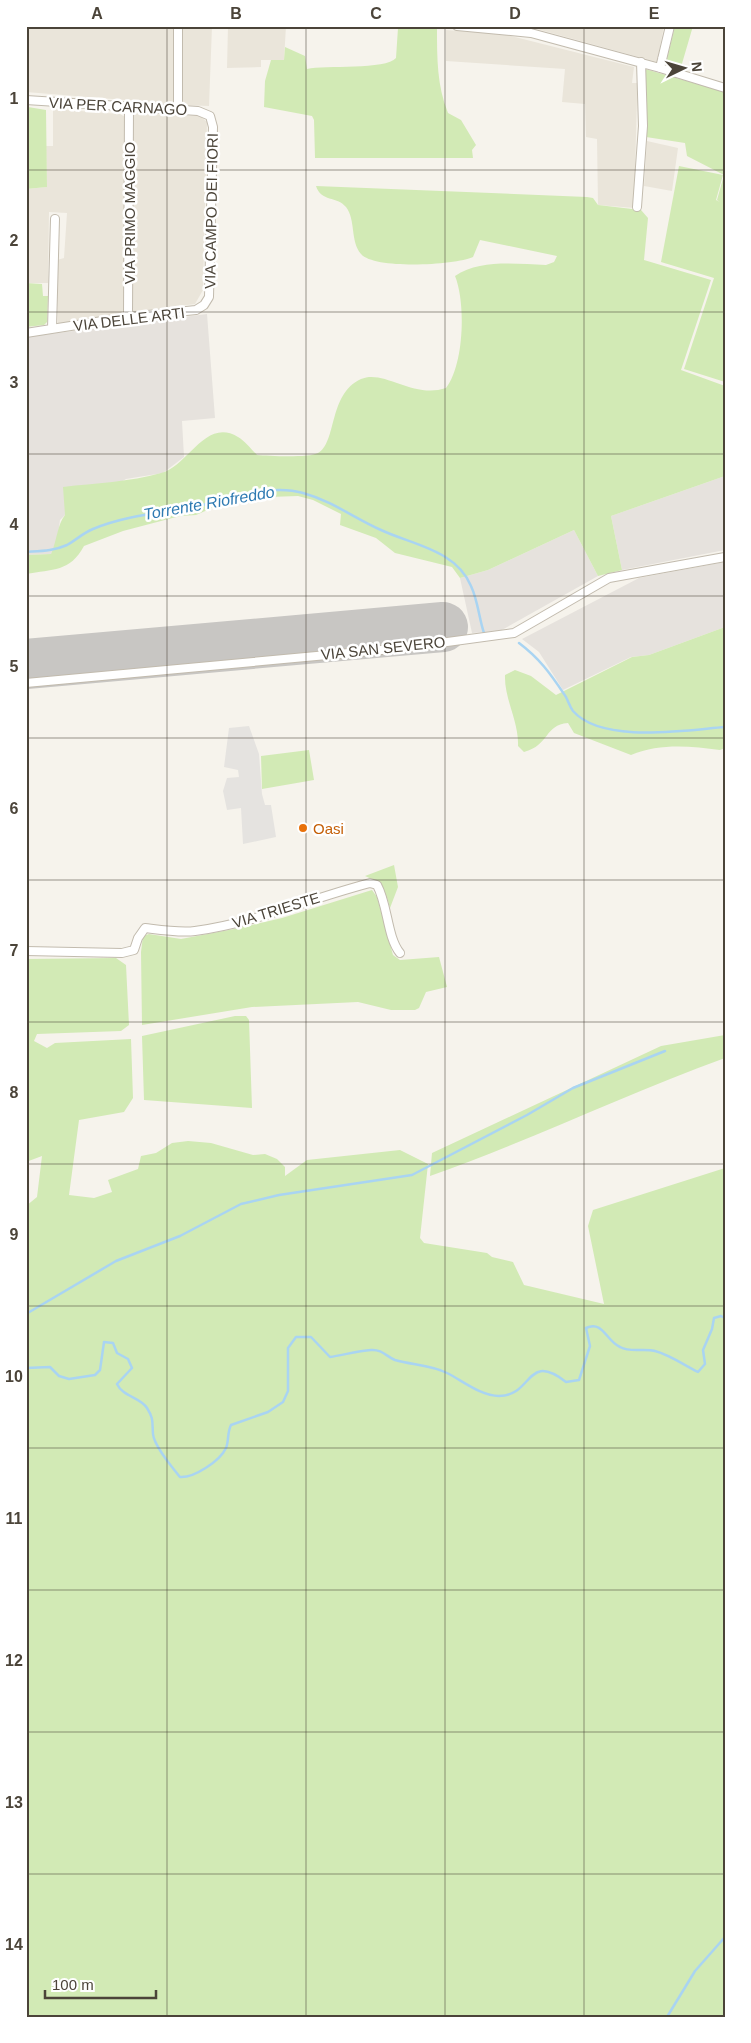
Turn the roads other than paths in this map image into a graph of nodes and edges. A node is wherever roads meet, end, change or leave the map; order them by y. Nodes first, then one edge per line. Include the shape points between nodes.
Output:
1 (178, 26) edge
2 (457, 26) edge
3 (670, 26) edge
4 (641, 62) junction
5 (660, 68) junction
6 (725, 88) edge
7 (26, 100) edge
8 (129, 108) junction
9 (178, 110) junction
10 (210, 116) joint
11 (637, 207) dead end
12 (55, 219) dead end
13 (204, 305) joint
14 (128, 318) junction
15 (52, 329) junction
16 (26, 333) edge
17 (725, 557) edge
18 (26, 683) edge
19 (26, 951) edge
20 (400, 953) dead end

1 - 9 street
2 - 4 street via 531,34
3 - 5 street
4 - 5 street
4 - 11 street via 643,126
5 - 6 street
7 - 8 street, VIA PER CARNAGO
8 - 9 street, VIA PER CARNAGO
8 - 14 street, VIA PRIMO MAGGIO
9 - 10 street, VIA PER CARNAGO via 198,111
10 - 13 street, VIA CAMPO DEI FIORI via 213,127 209,297
12 - 15 street, VIA DELLE ARTI
13 - 14 street, VIA DELLE ARTI via 196,310
14 - 15 street, VIA DELLE ARTI
15 - 16 street, VIA DELLE ARTI
17 - 18 street, VIA SAN SEVERO via 609,578 514,633 404,648
19 - 20 street, VIA TRIESTE via 122,953 134,950 145,928 194,931 242,922 370,883 377,885 382,894 394,943

